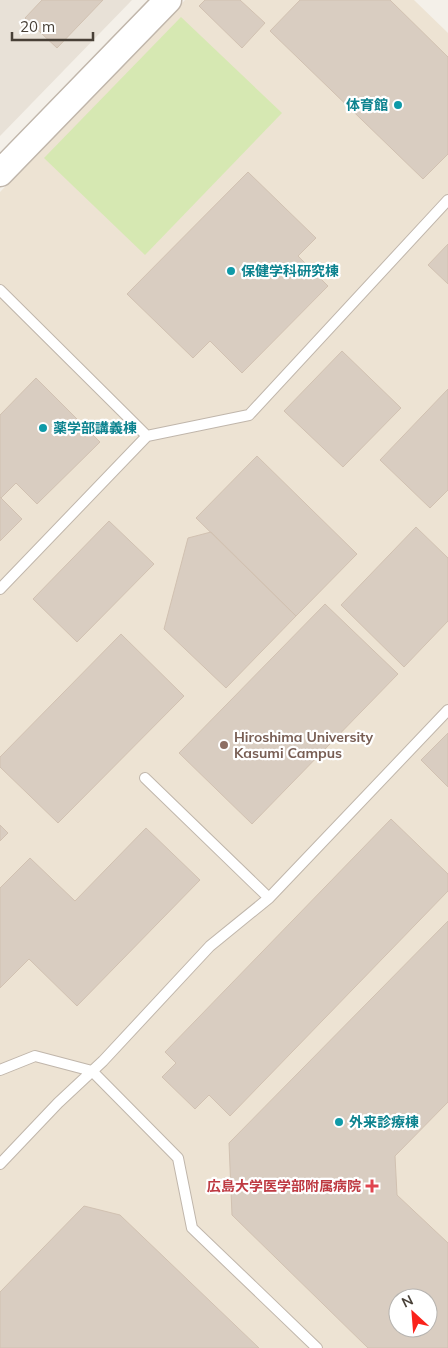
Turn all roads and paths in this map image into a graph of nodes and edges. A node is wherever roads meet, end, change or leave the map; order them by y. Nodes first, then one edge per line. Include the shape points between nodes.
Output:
1 (168, 0) edge
2 (0, 173) edge
3 (448, 200) edge
4 (0, 290) edge
5 (147, 436) junction
6 (0, 588) edge
7 (448, 710) edge
8 (145, 778) dead end
9 (269, 898) junction
10 (0, 1070) edge
11 (92, 1071) junction
12 (0, 1164) edge
13 (317, 1348) edge

1 - 2 street
3 - 5 lane via 250,415
4 - 5 lane
5 - 6 lane
7 - 9 lane
8 - 9 lane
9 - 11 lane via 210,946
10 - 11 lane via 35,1056
11 - 12 lane
11 - 13 lane via 178,1158 192,1228

